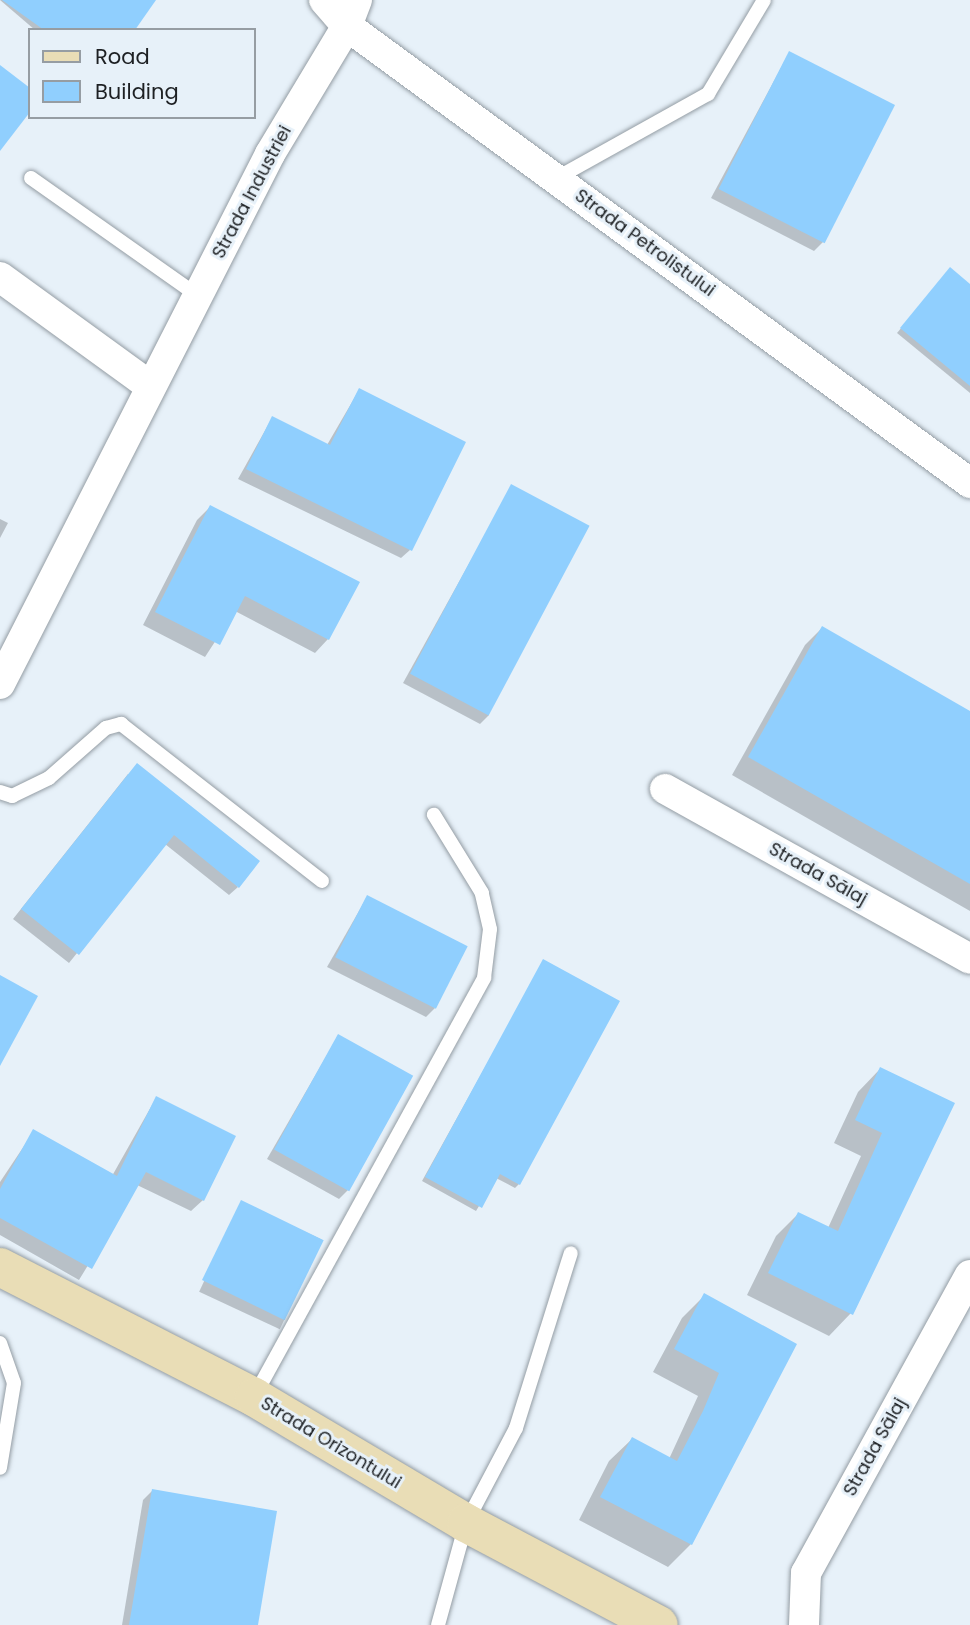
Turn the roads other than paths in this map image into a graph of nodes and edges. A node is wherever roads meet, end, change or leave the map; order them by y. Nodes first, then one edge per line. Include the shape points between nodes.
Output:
1 (324, 0) edge
2 (764, 0) edge
3 (352, 13) edge
4 (31, 178) dead end
5 (557, 178) junction
6 (0, 277) edge
7 (197, 295) junction
8 (150, 386) junction
9 (970, 483) edge
10 (0, 684) edge
11 (665, 789) dead end
12 (0, 792) edge
13 (434, 816) dead end
14 (322, 881) dead end
15 (970, 959) edge
16 (571, 1253) dead end
17 (0, 1267) edge
18 (970, 1275) edge
19 (0, 1343) edge
20 (254, 1397) junction
21 (0, 1468) edge
22 (466, 1523) junction
23 (439, 1625) edge
24 (659, 1625) edge
25 (804, 1625) edge

1 - 3 street, Strada Petrolistului
2 - 5 lane via 708,94
3 - 5 street, Strada Petrolistului
3 - 7 street, Strada Industriei
4 - 7 lane
5 - 9 street, Strada Petrolistului
6 - 8 street
7 - 8 street, Strada Industriei
8 - 10 street, Strada Industriei
11 - 15 street, Strada Sălaj
12 - 14 lane via 12,796 49,778 106,728 121,724
13 - 20 lane via 482,893 490,929 484,978
16 - 22 lane via 516,1428
17 - 20 main road, Strada Orizontului
18 - 25 street, Strada Sălaj via 806,1573
19 - 21 lane via 13,1383
20 - 22 main road, Strada Orizontului
22 - 23 lane
22 - 24 main road, Strada Orizontului

